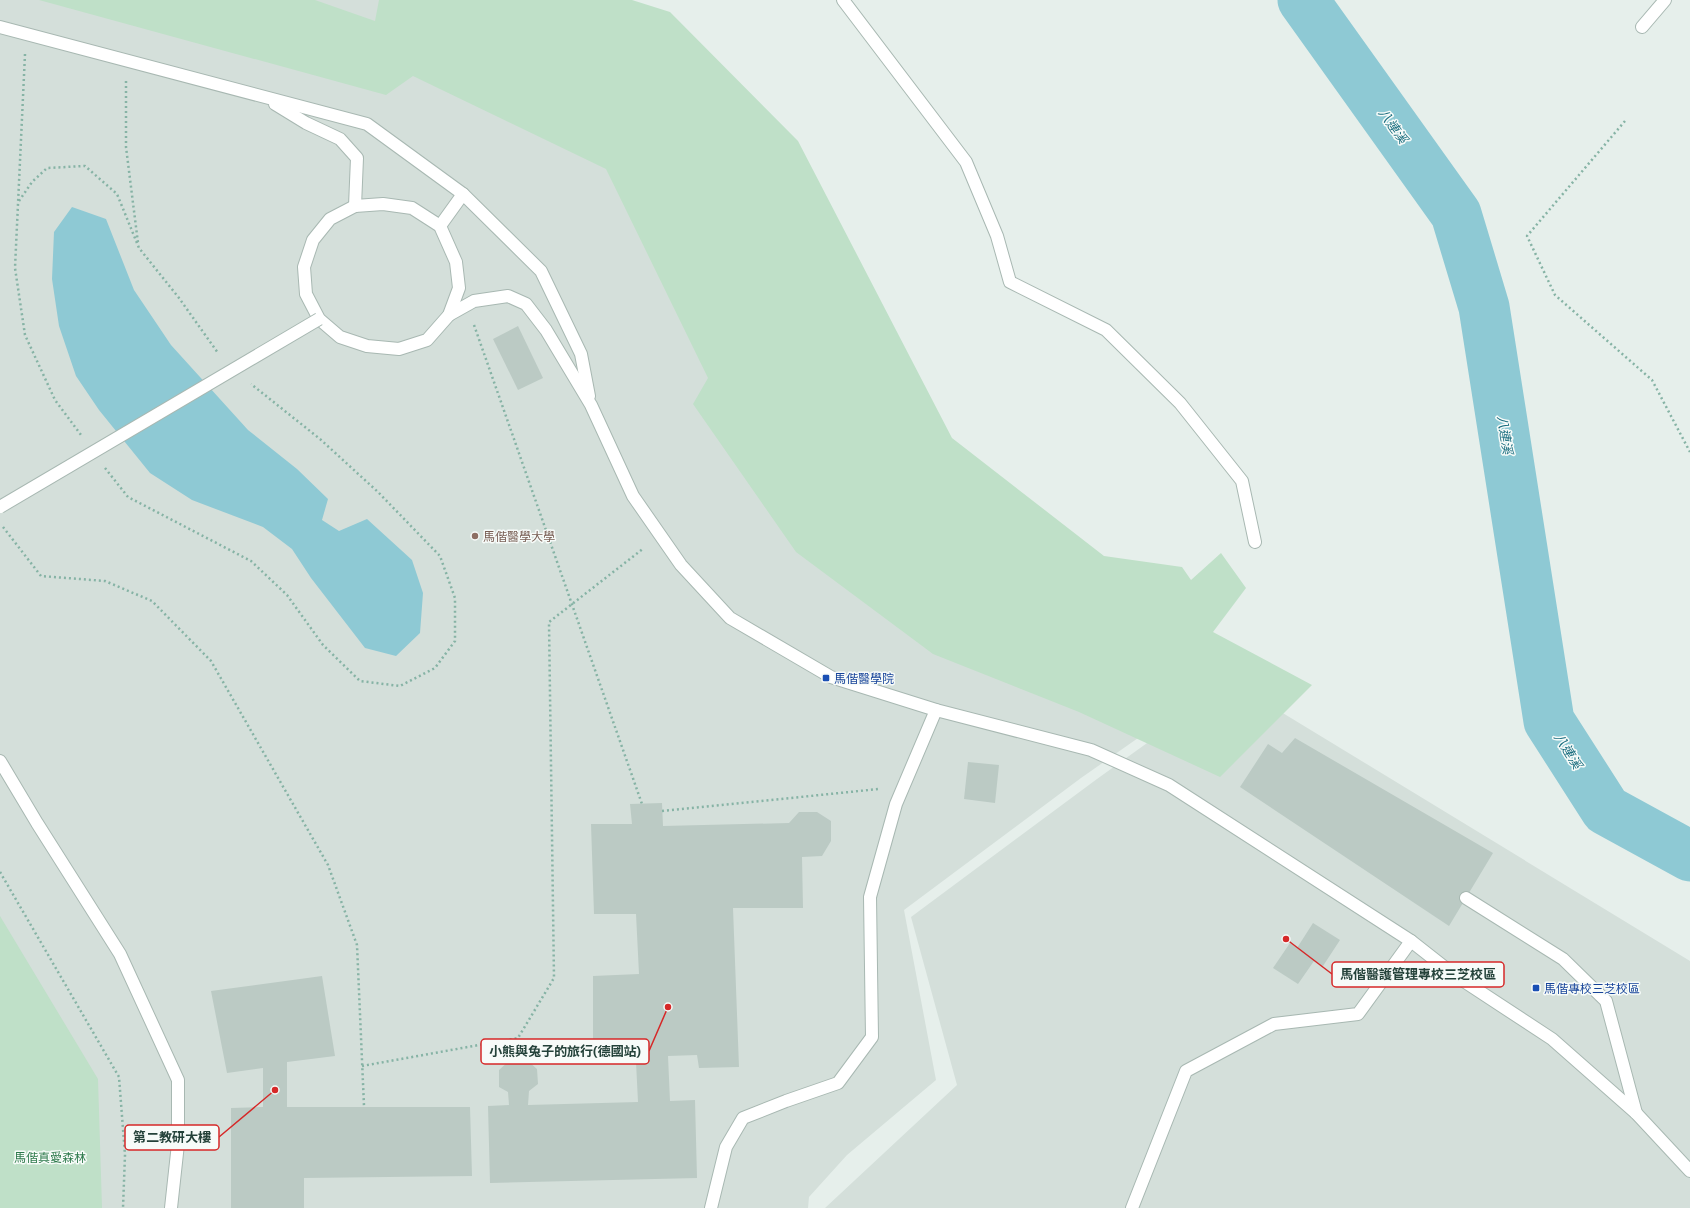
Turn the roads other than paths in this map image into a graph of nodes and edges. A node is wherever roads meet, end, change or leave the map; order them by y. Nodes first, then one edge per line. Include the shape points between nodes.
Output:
1 (843, 0) edge
2 (1665, 0) edge
3 (0, 27) edge
4 (1642, 27) dead end
5 (263, 97) junction
6 (463, 194) junction
7 (355, 206) junction
8 (440, 226) junction
9 (449, 315) junction
10 (319, 319) junction
11 (591, 405) junction
12 (0, 507) edge
13 (1255, 542) dead end
14 (936, 710) junction
15 (0, 761) edge
16 (1466, 898) dead end
17 (1411, 941) junction
18 (1636, 1113) junction
19 (1690, 1171) edge
20 (171, 1208) edge
21 (711, 1208) edge
22 (1132, 1208) edge

1 - 13 lane via 966,162 997,236 1010,282 1106,330 1180,403 1242,481
2 - 4 lane
3 - 5 lane
5 - 6 lane via 367,124
5 - 7 lane via 306,123 340,138 357,158
6 - 8 lane
6 - 11 lane via 542,270 581,354
7 - 8 lane via 383,204 412,208
7 - 10 lane via 330,219 312,240 304,267 306,294
8 - 9 lane via 456,262 459,288
9 - 10 lane via 427,340 399,349 367,346 340,337
9 - 11 lane via 474,301 508,296 526,304 546,330
10 - 12 lane, bridge
11 - 14 lane via 633,496 681,565 730,618 831,677
14 - 17 lane via 1091,750 1169,785
14 - 21 lane via 896,804 870,898 872,1037 838,1083 744,1118 726,1147
15 - 20 lane via 120,954 178,1080 178,1144
16 - 18 lane via 1563,960 1606,1001
17 - 18 lane via 1453,974 1552,1039
17 - 22 lane via 1358,1014 1274,1024 1186,1071
18 - 19 lane

